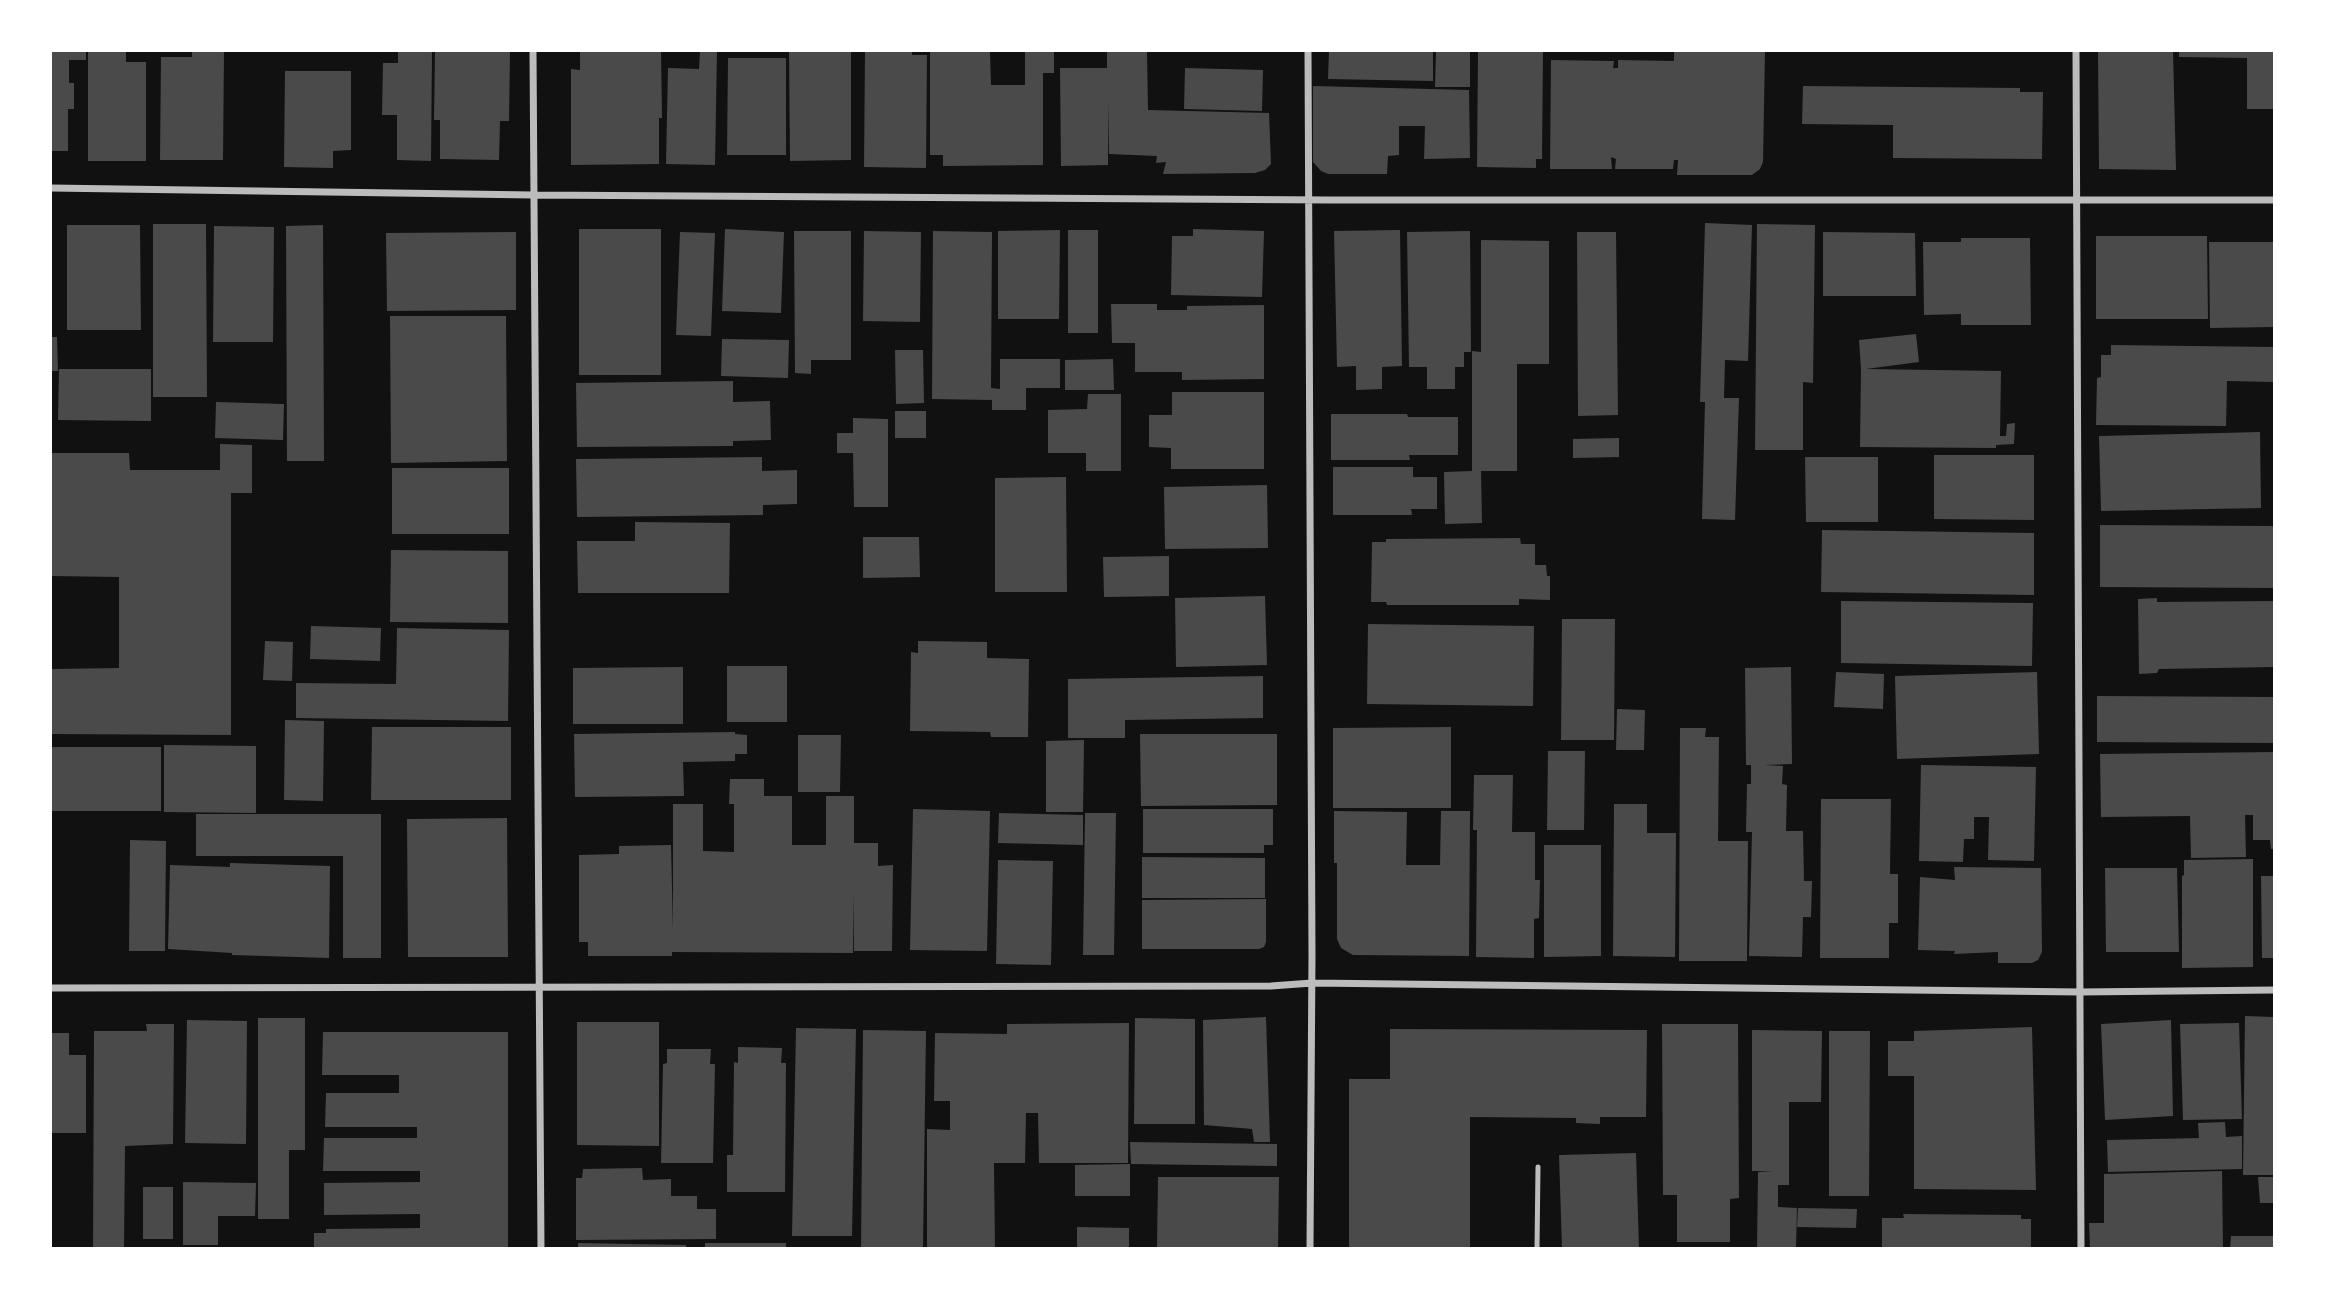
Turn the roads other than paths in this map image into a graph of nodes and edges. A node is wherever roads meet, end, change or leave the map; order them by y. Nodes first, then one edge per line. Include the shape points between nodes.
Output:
1 (533, 51) edge
2 (1308, 51) edge
3 (2076, 51) edge
4 (51, 188) edge
5 (533, 195) junction
6 (1309, 199) junction
7 (2077, 199) junction
8 (2274, 200) edge
9 (1312, 983) junction
10 (51, 988) edge
11 (540, 989) junction
12 (2274, 990) edge
13 (2080, 992) junction
14 (1538, 1167) dead end
15 (541, 1248) edge
16 (1310, 1248) edge
17 (1537, 1248) edge
18 (2081, 1248) edge

1 - 5 street
2 - 6 street
3 - 7 street
4 - 5 street
5 - 6 street
5 - 11 street
6 - 7 street
6 - 9 street
7 - 8 street
7 - 13 street
9 - 11 street
9 - 13 street
9 - 16 street
10 - 11 street
11 - 15 street
12 - 13 street
13 - 18 street
14 - 17 lane

